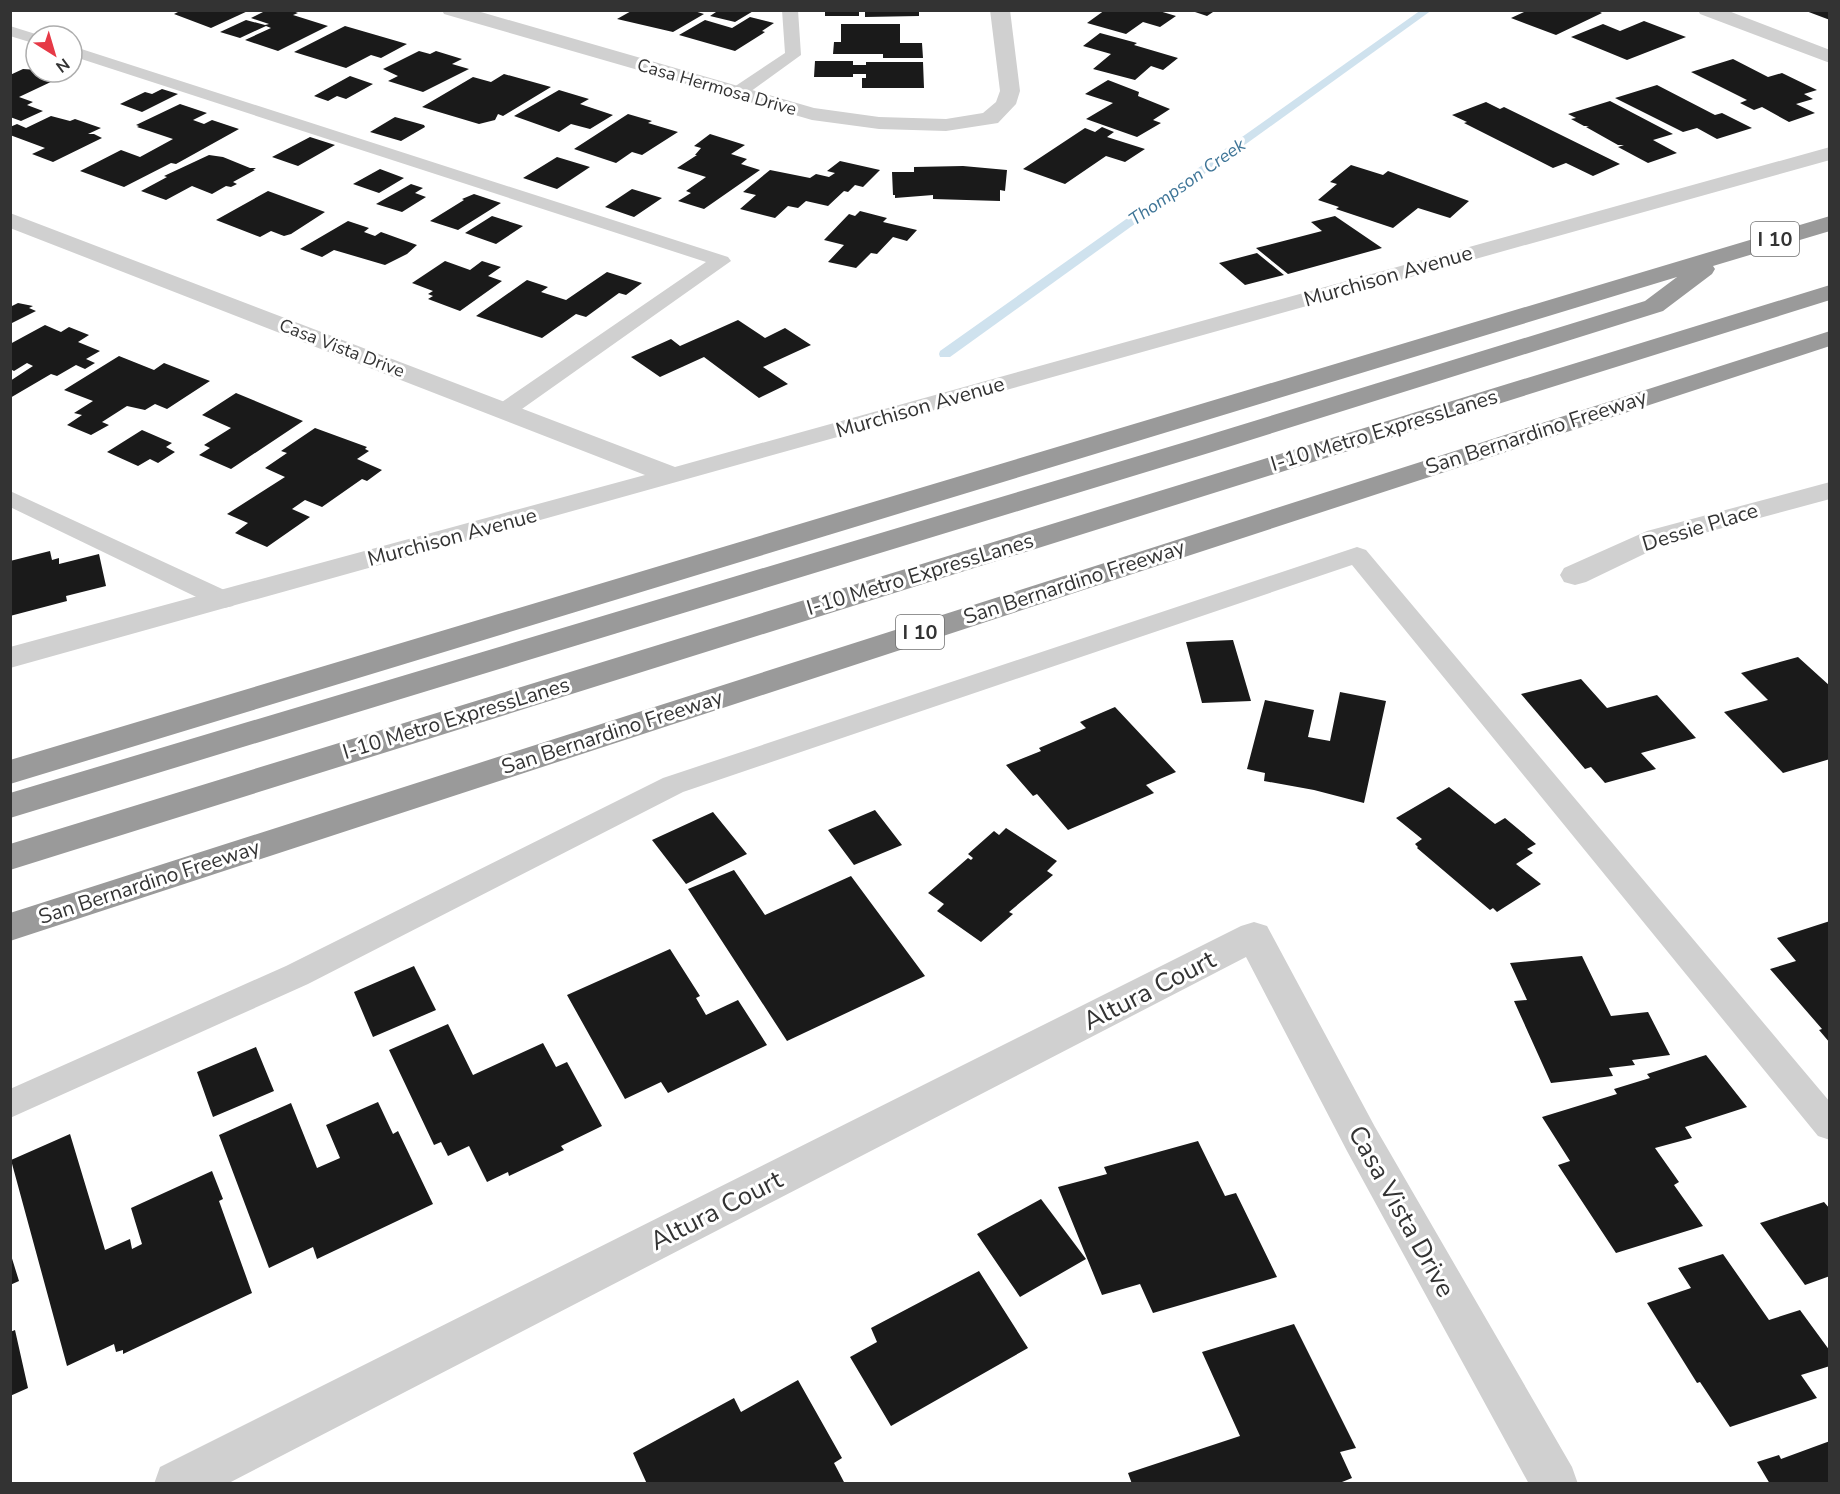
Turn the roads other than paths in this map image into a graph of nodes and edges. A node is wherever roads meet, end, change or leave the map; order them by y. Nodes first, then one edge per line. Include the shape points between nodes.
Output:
1 (451, 10) edge
2 (790, 10) edge
3 (1000, 10) edge
4 (1707, 10) edge
5 (84, 55) edge
6 (1830, 57) edge
7 (737, 93) junction
8 (1830, 153) edge
9 (10, 220) edge
10 (1830, 223) edge
11 (1721, 255) junction
12 (1830, 292) edge
13 (1830, 338) edge
14 (504, 411) junction
15 (673, 476) junction
16 (1830, 490) edge
17 (10, 498) edge
18 (1575, 575) dead end
19 (224, 600) junction
20 (10, 658) edge
21 (10, 772) edge
22 (10, 806) edge
23 (10, 857) edge
24 (10, 927) edge
25 (1254, 936) joint
26 (10, 1104) edge
27 (1830, 1126) edge
28 (177, 1484) edge
29 (1555, 1484) edge

1 - 7 street, Casa Hermosa Drive
2 - 7 lane via 792,56
3 - 7 street, Casa Hermosa Drive via 1010,91 1006,104 990,118 946,125 879,123 812,114
4 - 6 street
5 - 14 lane via 721,261
8 - 15 street, Murchison Avenue
9 - 14 street, Casa Vista Drive
10 - 11 highway, I 10
11 - 21 highway, I 10
11 - 22 highway, I-10 Metro ExpressLanes via 1654,306
12 - 23 highway, I-10 Metro ExpressLanes
13 - 24 highway, San Bernardino Freeway / I 10
14 - 15 street, Casa Vista Drive
15 - 19 street, Murchison Avenue
16 - 18 street, Dessie Place via 1658,537
17 - 19 lane
19 - 20 street, Murchison Avenue
25 - 28 street, Altura Court
25 - 29 street, Casa Vista Drive via 1361,1139
26 - 27 lane via 297,975 673,785 1357,555

